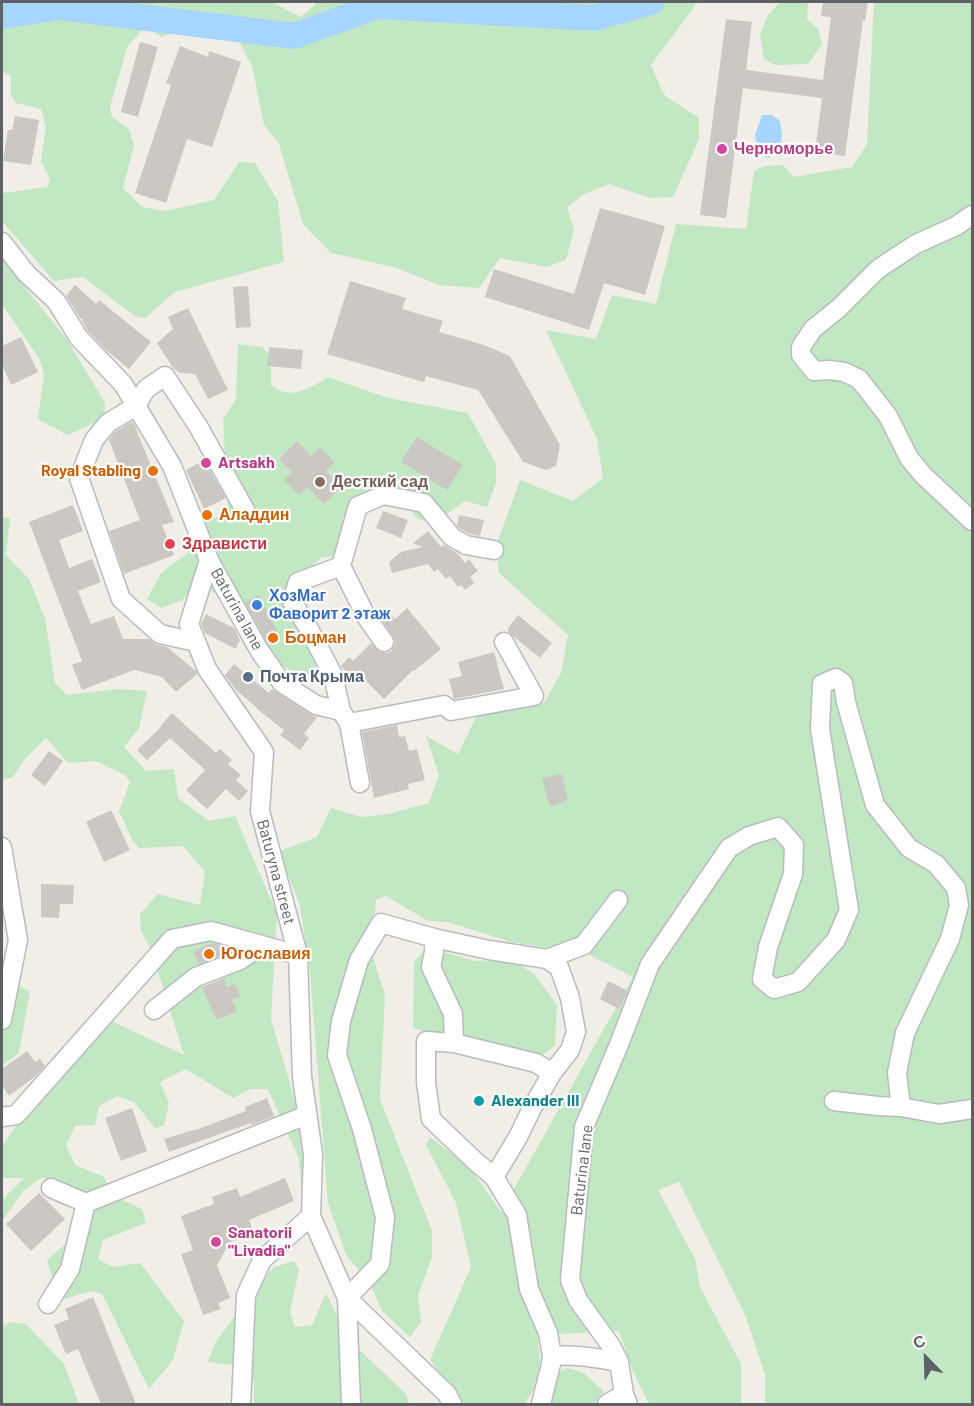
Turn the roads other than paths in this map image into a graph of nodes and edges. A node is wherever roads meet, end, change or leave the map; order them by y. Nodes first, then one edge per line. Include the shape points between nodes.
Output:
1 (972, 215) edge
2 (2, 242) edge
3 (136, 406) junction
4 (245, 510) dead end
5 (972, 520) edge
6 (494, 550) dead end
7 (209, 560) junction
8 (341, 566) junction
9 (196, 642) junction
10 (384, 642) dead end
11 (504, 642) dead end
12 (345, 717) junction
13 (360, 783) dead end
14 (2, 847) edge
15 (618, 900) dead end
16 (434, 938) junction
17 (262, 945) junction
18 (298, 955) junction
19 (547, 959) junction
20 (154, 1010) dead end
21 (2, 1020) edge
22 (454, 1043) junction
23 (552, 1073) junction
24 (834, 1101) dead end
25 (901, 1107) junction
26 (972, 1109) edge
27 (308, 1114) junction
28 (2, 1117) edge
29 (494, 1177) junction
30 (51, 1188) dead end
31 (86, 1203) junction
32 (311, 1216) junction
33 (347, 1298) junction
34 (48, 1304) dead end
35 (552, 1356) junction
36 (619, 1362) junction
37 (626, 1400) edge
38 (242, 1404) edge
39 (351, 1404) edge
40 (452, 1404) edge
41 (541, 1404) edge
42 (607, 1404) edge

1 - 5 street via 878,269 813,329 801,346 801,355 814,371 844,372 859,379 888,416 909,458
2 - 3 street via 26,273 56,301 79,338 123,384
3 - 4 street via 146,389 165,376
3 - 7 street via 172,466
3 - 9 street via 108,423 94,440 80,478 122,599 160,634
6 - 8 street via 466,545 452,537 424,504 383,495 358,506
7 - 9 street, Baturyna street via 189,624
7 - 12 street, Baturina lane via 282,683 316,705
8 - 10 street
8 - 12 street via 298,582 292,601 333,675
9 - 18 street, Baturyna street via 207,669 264,752 260,811
11 - 12 street via 534,696 451,711 444,705
12 - 13 street
14 - 21 street via 18,940
15 - 19 street via 584,945
16 - 19 street
16 - 22 street via 431,967 453,1014
16 - 33 street via 381,922 360,960 341,1022 337,1055 386,1217 380,1264
17 - 18 street
17 - 20 street via 240,960 196,977
17 - 28 street via 211,931 172,939 16,1115
18 - 27 street, Baturyna street via 302,1077
19 - 23 street via 559,967 576,1032 570,1050
22 - 23 street via 536,1063
22 - 29 street via 426,1041 431,1119
23 - 29 street
24 - 25 street
25 - 26 street via 939,1114
25 - 36 street, Baturina lane via 897,1073 905,1033 950,939 959,905 956,888 936,864 909,848 875,805 843,683 836,678 822,684 819,729 849,910 836,940 798,982 774,989 762,979 768,947 793,874 794,845 778,827 749,836 729,849 650,963 584,1127 570,1280 578,1300
27 - 31 street
27 - 32 street, Baturyna street via 313,1154
29 - 35 street via 517,1215 529,1289 548,1333
30 - 31 street
31 - 34 street via 70,1269
32 - 33 street, Baturyna street
32 - 38 street via 262,1260 246,1295
33 - 39 street, Baturyna street
33 - 40 street via 447,1394
35 - 36 street via 565,1354
35 - 41 street
36 - 37 street, Baturina lane
37 - 42 street

